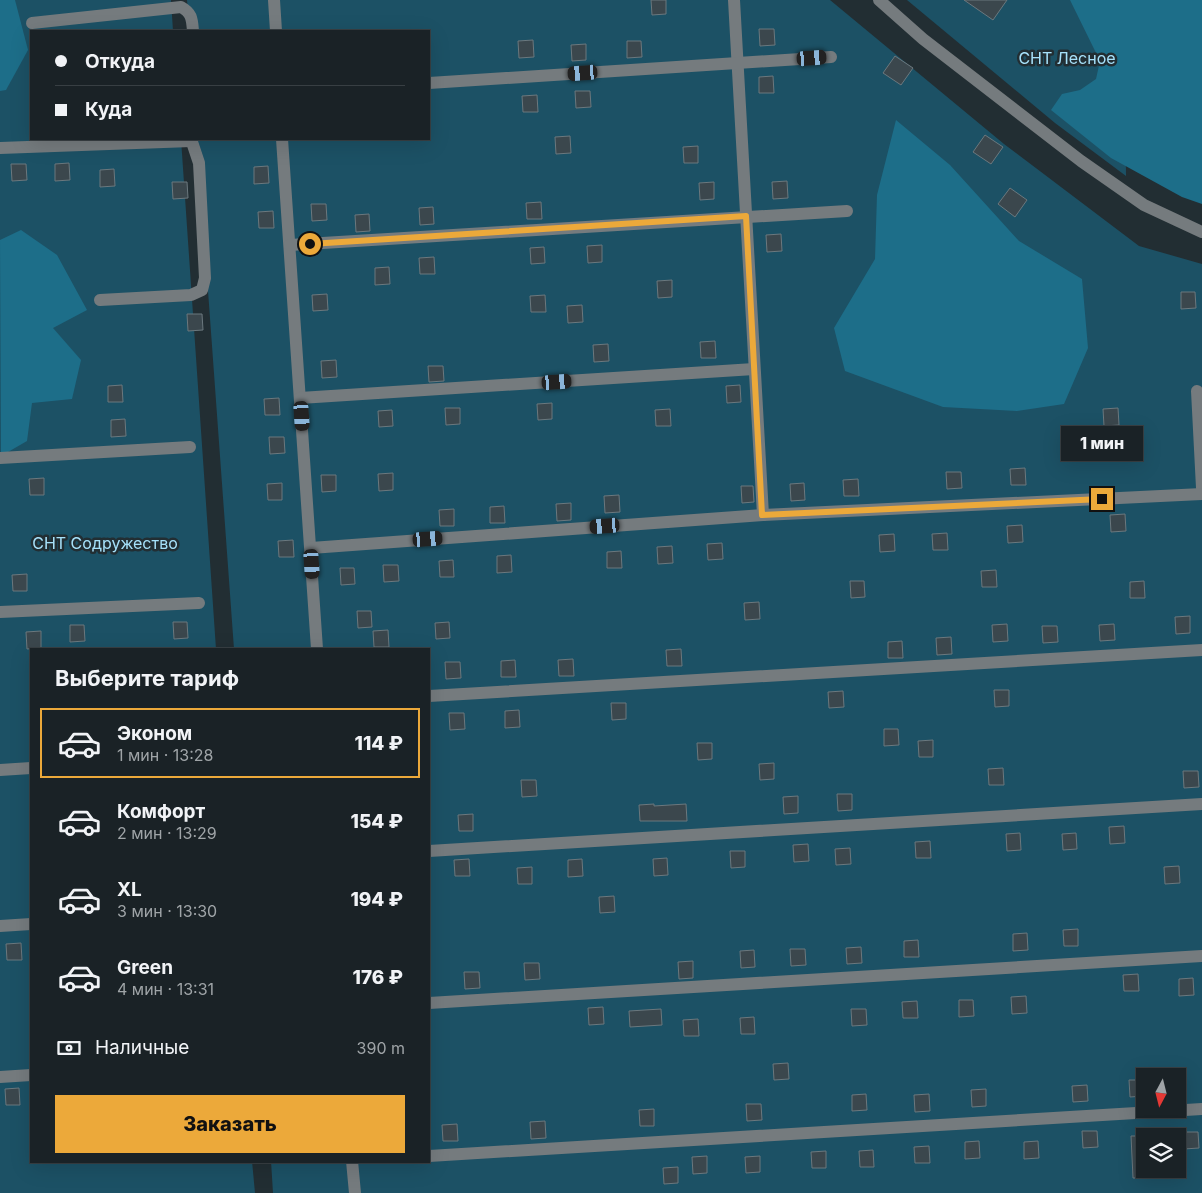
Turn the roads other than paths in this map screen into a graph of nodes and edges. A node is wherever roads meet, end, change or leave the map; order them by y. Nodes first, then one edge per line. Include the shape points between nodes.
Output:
1 (274, 0) edge
2 (734, 0) edge
3 (879, 0) edge
4 (32, 23) dead end
5 (193, 30) edge
6 (276, 30) edge
7 (831, 57) dead end
8 (737, 63) junction
9 (430, 83) edge
10 (191, 140) edge
11 (282, 140) edge
12 (0, 148) edge
13 (847, 211) dead end
14 (746, 216) junction
15 (1202, 232) edge
16 (290, 245) junction
17 (100, 300) dead end
18 (754, 369) junction
19 (1197, 391) dead end
20 (300, 398) junction
21 (190, 447) dead end
22 (0, 458) edge
23 (1202, 488) edge
24 (1202, 494) edge
25 (762, 515) junction
26 (310, 548) junction
27 (200, 603) dead end
28 (0, 612) edge
29 (317, 648) edge
30 (1202, 650) edge
31 (430, 696) edge
32 (30, 768) edge
33 (0, 770) edge
34 (1202, 804) edge
35 (430, 851) edge
36 (30, 924) edge
37 (0, 926) edge
38 (1202, 956) edge
39 (430, 1003) edge
40 (30, 1075) edge
41 (0, 1077) edge
42 (1202, 1109) edge
43 (430, 1156) edge
44 (352, 1163) edge
45 (355, 1193) edge

1 - 6 street
2 - 8 street
3 - 15 street via 923,39 1081,161 1144,205
4 - 5 street via 181,7 192,17
7 - 8 street
8 - 9 street
8 - 14 street
10 - 12 street
10 - 17 street via 199,163 206,278 202,290 191,295
11 - 16 street
13 - 14 street
14 - 16 street
14 - 18 street
16 - 20 street
18 - 20 street
18 - 25 street
19 - 23 street
20 - 26 street
21 - 22 street
24 - 25 street
25 - 26 street
26 - 29 street
27 - 28 street
30 - 31 street
32 - 33 street
34 - 35 street
36 - 37 street
38 - 39 street
40 - 41 street
42 - 43 street
44 - 45 street

